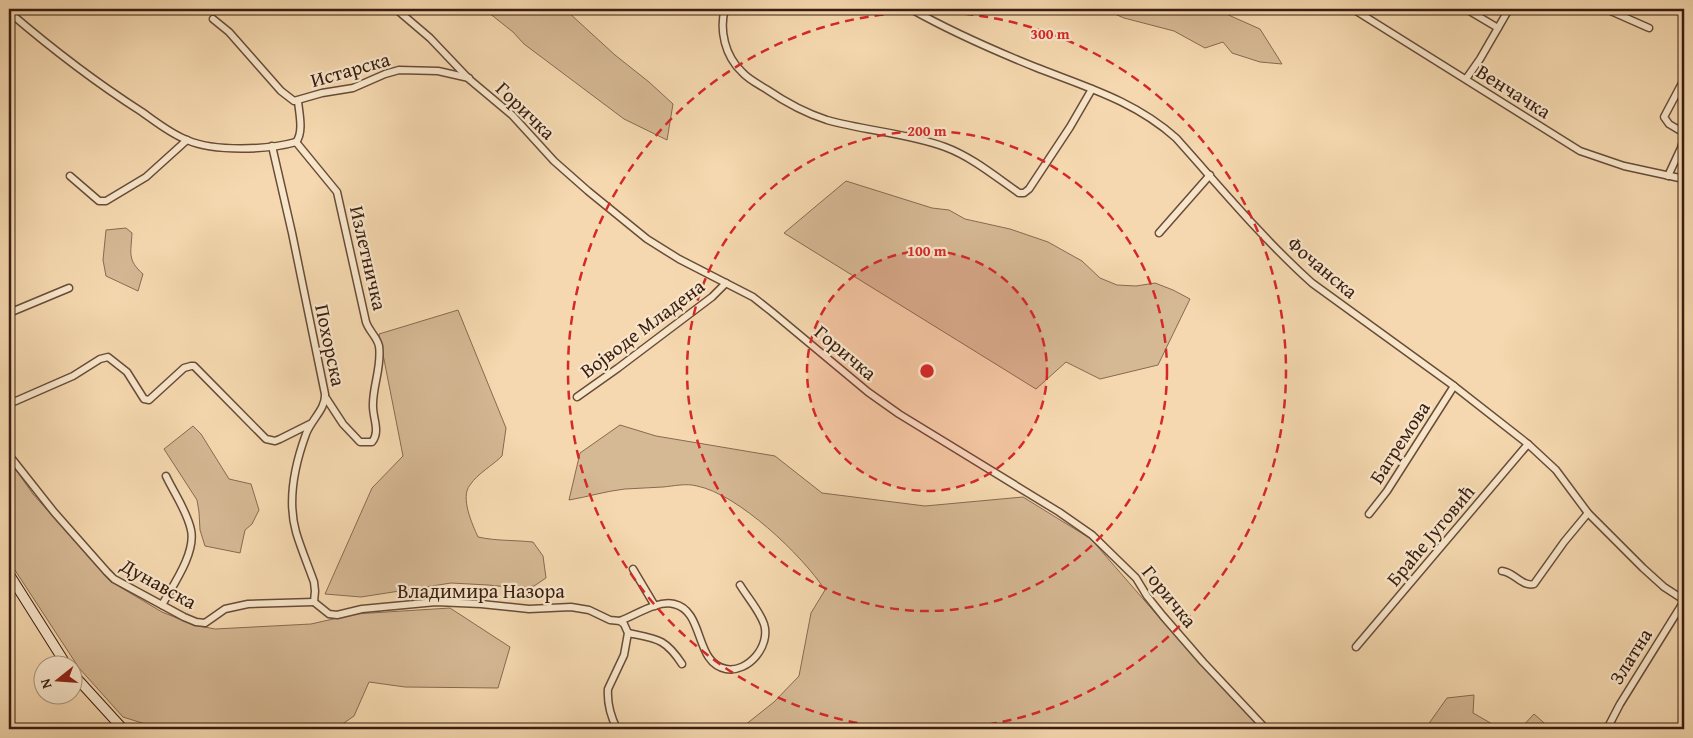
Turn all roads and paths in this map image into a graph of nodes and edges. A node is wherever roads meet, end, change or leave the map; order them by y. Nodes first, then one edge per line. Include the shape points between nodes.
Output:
1 (396, 9) edge
2 (725, 9) edge
3 (911, 9) edge
4 (1353, 9) edge
5 (1466, 9) edge
6 (1509, 9) edge
7 (1606, 9) edge
8 (9, 12) edge
9 (213, 19) dead end
10 (1498, 28) junction
11 (1650, 28) dead end
12 (469, 78) junction
13 (1466, 79) junction
14 (1681, 85) dead end
15 (1092, 89) junction
16 (298, 101) junction
17 (1684, 133) edge
18 (1684, 137) edge
19 (186, 140) junction
20 (296, 142) junction
21 (272, 146) junction
22 (1210, 175) junction
23 (70, 176) dead end
24 (1668, 176) junction
25 (1684, 179) edge
26 (1159, 233) dead end
27 (726, 283) junction
28 (69, 288) dead end
29 (9, 313) edge
30 (1454, 386) junction
31 (576, 397) dead end
32 (326, 398) junction
33 (9, 404) edge
34 (310, 424) junction
35 (1528, 444) junction
36 (9, 455) edge
37 (166, 476) dead end
38 (1588, 513) junction
39 (1369, 514) dead end
40 (633, 569) dead end
41 (1502, 571) dead end
42 (9, 574) edge
43 (740, 585) dead end
44 (1684, 601) edge
45 (314, 602) junction
46 (162, 605) junction
47 (655, 606) junction
48 (620, 621) junction
49 (628, 633) junction
50 (1356, 648) dead end
51 (61, 656) edge
52 (682, 664) dead end
53 (82, 684) edge
54 (123, 729) edge
55 (617, 729) edge
56 (1266, 729) edge
57 (1607, 729) edge

1 - 12 street, Горичка
2 - 15 street via 722,30 731,57 742,73 777,97 823,118 916,138 956,151 1019,193 1029,188
3 - 15 street, Фочанска via 1026,64
4 - 13 street, Венчачка
5 - 10 street
6 - 10 street
7 - 11 street
8 - 19 street via 81,70
9 - 16 street, Истарска via 281,91
10 - 13 street
12 - 16 street, Истарска via 438,71 399,70 360,86
12 - 27 street, Горичка via 512,115 554,161 626,223 664,250
13 - 24 street, Венчачка via 1580,151
14 - 17 street via 1664,117
15 - 22 street, Фочанска via 1128,104 1160,123
16 - 20 street via 300,132
18 - 24 street
19 - 21 street via 228,147
19 - 23 street via 146,177 106,201 99,201
20 - 21 street
20 - 32 street, Излетничка via 337,192 366,322 379,348 372,405 377,430 372,442 360,442
21 - 32 street, Похорска
22 - 26 street
22 - 30 street, Фочанска via 1271,244 1312,283
24 - 25 street, Венчачка
27 - 31 street, Војводе Младена via 712,297
27 - 56 street, Горичка via 753,297 884,403 1092,535 1136,578 1162,616
28 - 29 street
30 - 35 street, Фочанска
30 - 39 street, Багремова via 1388,491
32 - 34 street, Похорска
33 - 34 street via 73,376 105,357 127,372 147,400 184,368 194,366 266,439 280,439
34 - 45 street, Похорска via 296,468 292,507 296,531 314,582
35 - 38 street, Фочанска via 1556,470
35 - 50 street, Браће Југовић
36 - 46 street, Дунавска via 49,507 107,572
37 - 46 street via 188,521 192,538 189,552
38 - 41 street via 1534,584 1525,584
38 - 44 street, Фочанска via 1643,568
40 - 47 street
42 - 51 main road
43 - 47 street via 760,616 765,631 757,654 740,668 721,668 712,660 693,620 682,607 667,603
44 - 57 street, Златна
45 - 46 street, Дунавска via 240,605 225,609 205,623 184,617
45 - 48 street, Владимира Назора via 329,614 337,615 362,609 436,602 529,609 571,607
47 - 48 street
48 - 49 street
49 - 52 street via 658,639 674,652
49 - 55 street via 624,656 608,690 609,706
53 - 54 main road

